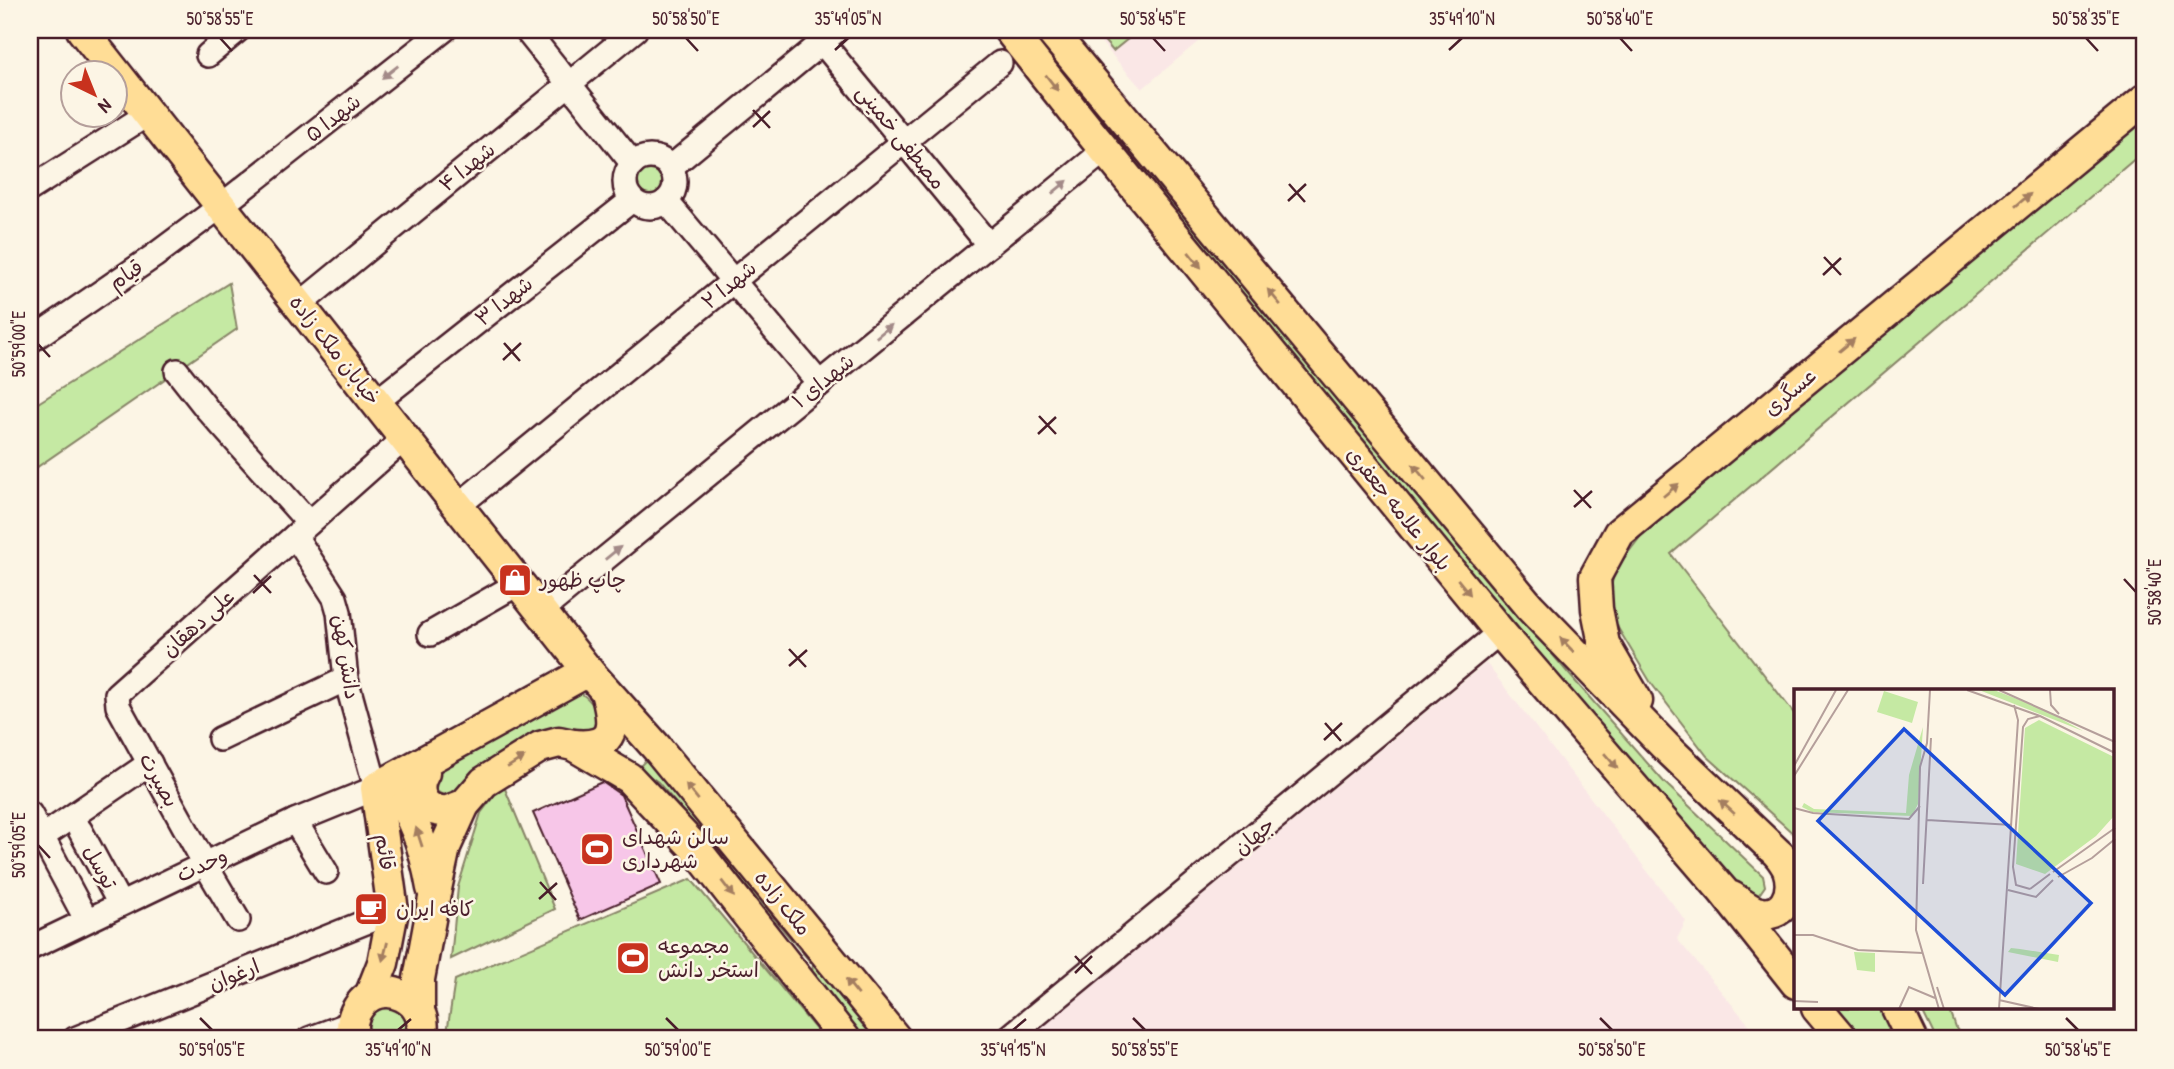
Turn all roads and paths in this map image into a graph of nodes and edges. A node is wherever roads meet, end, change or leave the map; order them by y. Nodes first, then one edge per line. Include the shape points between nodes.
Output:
1 (82, 30) edge
2 (238, 30) edge
3 (526, 30) edge
4 (635, 30) edge
5 (1009, 30) edge
6 (1051, 30) edge
7 (433, 33) edge
8 (824, 34) edge
9 (208, 55) dead end
10 (1000, 63) dead end
11 (569, 84) junction
12 (2144, 100) edge
13 (148, 114) junction
14 (904, 142) junction
15 (1105, 150) junction
16 (633, 164) junction
17 (670, 168) junction
18 (30, 189) edge
19 (632, 200) junction
20 (666, 201) junction
21 (221, 206) junction
22 (989, 245) junction
23 (734, 281) junction
24 (299, 305) junction
25 (30, 341) edge
26 (177, 371) dead end
27 (820, 384) junction
28 (376, 402) junction
29 (405, 439) junction
30 (458, 506) junction
31 (302, 530) junction
32 (519, 583) junction
33 (541, 611) junction
34 (1500, 632) junction
35 (430, 634) dead end
36 (346, 679) junction
37 (597, 681) junction
38 (117, 694) joint
39 (220, 739) dead end
40 (573, 745) junction
41 (1665, 746) junction
42 (657, 748) junction
43 (433, 757) junction
44 (150, 763) junction
45 (629, 778) junction
46 (382, 785) junction
47 (464, 805) junction
48 (30, 814) edge
49 (295, 821) junction
50 (80, 830) dead end
51 (42, 837) junction
52 (1787, 862) edge
53 (205, 864) junction
54 (326, 872) dead end
55 (1723, 891) junction
56 (434, 898) junction
57 (120, 904) junction
58 (393, 911) junction
59 (86, 919) junction
60 (238, 920) dead end
61 (30, 948) edge
62 (1794, 980) edge
63 (369, 996) junction
64 (1819, 1010) edge
65 (1898, 1010) edge
66 (420, 1025) edge
67 (353, 1031) edge
68 (75, 1039) edge
69 (309, 1039) edge
70 (845, 1039) edge
71 (896, 1039) edge
72 (1007, 1039) edge
73 (1843, 1039) edge
74 (1912, 1039) edge

1 - 13 main road, خیابان ملک زاده
2 - 9 street
3 - 11 street
4 - 11 street, شهدا ۴
5 -> 15 main road, بلوار علامه جعفری
41 -> 6 main road, بلوار علامه جعفری via 1529,606
7 -> 21 street, شهدا ۵
8 - 14 street, مصطفی خمینی
8 - 17 street
10 - 14 street, شهدا ۲
11 - 16 street
11 - 24 street, شهدا ۴
41 -> 12 main road, عسگری via 1604,644 1595,577 1619,533
13 - 18 street
13 - 21 main road, خیابان ملک زاده
14 - 22 street, مصطفی خمینی
14 - 23 street, شهدا ۲
22 -> 15 street, شهدای ۱
15 -> 34 main road, بلوار علامه جعفری
16 - 17 street via 649,157
16 - 19 street via 625,178
17 - 20 street via 675,183
19 - 20 street via 647,207
19 - 28 street, شهدا ۳
20 - 23 street
21 - 24 main road, خیابان ملک زاده
21 - 25 street, قیام
27 -> 22 street, شهدای ۱
23 - 27 street
23 - 30 street, شهدا ۲
24 - 28 main road, خیابان ملک زاده
26 - 31 street, دانش کهن
33 -> 27 street, شهدای ۱
28 - 29 main road, خیابان ملک زاده
29 - 30 main road, خیابان ملک زاده
29 - 31 street, علی دهقان
30 - 32 main road, خیابان ملک زاده
31 - 36 street, دانش کهن via 335,598
31 - 38 street, علی دهقان
32 - 33 main road, خیابان ملک زاده
32 - 35 street
33 - 37 main road, خیابان ملک زاده
34 -> 55 main road, بلوار علامه جعفری
34 - 72 street, جهان
36 - 39 street
36 - 46 street, دانش کهن
37 - 40 main road via 613,715 610,731 595,745
37 - 42 main road, ملک زاده
37 - 43 main road
38 - 44 street, بصیرت via 118,705
40 - 45 main road, ملک زاده
47 -> 40 main road via 484,782 540,747 559,742
52 -> 41 main road, بلوار علامه جعفری
42 - 45 main road via 639,754 630,764
71 -> 42 main road, ملک زاده
43 - 46 main road
43 - 47 main road via 420,780 421,800 445,812
44 - 51 street
44 - 53 street, بصیرت
45 -> 70 main road, ملک زاده via 694,847
46 - 49 street, وحدت
56 -> 46 main road via 427,861 408,809
46 - 58 main road, قائم
47 - 56 main road via 445,847
48 - 51 street
49 - 53 street, وحدت
49 - 54 street
50 - 57 street, توسل
51 - 59 street
52 - 55 main road via 1791,890 1779,911 1754,911
53 - 57 street, وحدت
53 - 60 street, بصیرت
55 - 62 main road, بلوار علامه جعفری
56 - 66 main road via 419,979
57 - 59 street, وحدت
58 -> 63 main road, قائم via 383,963
58 - 68 street, ارغوان
59 - 61 street, وحدت
63 - 66 main road via 392,991 403,995 413,1002
63 - 67 main road, قائم via 355,1012
64 - 73 main road
65 - 74 main road
67 - 69 street

